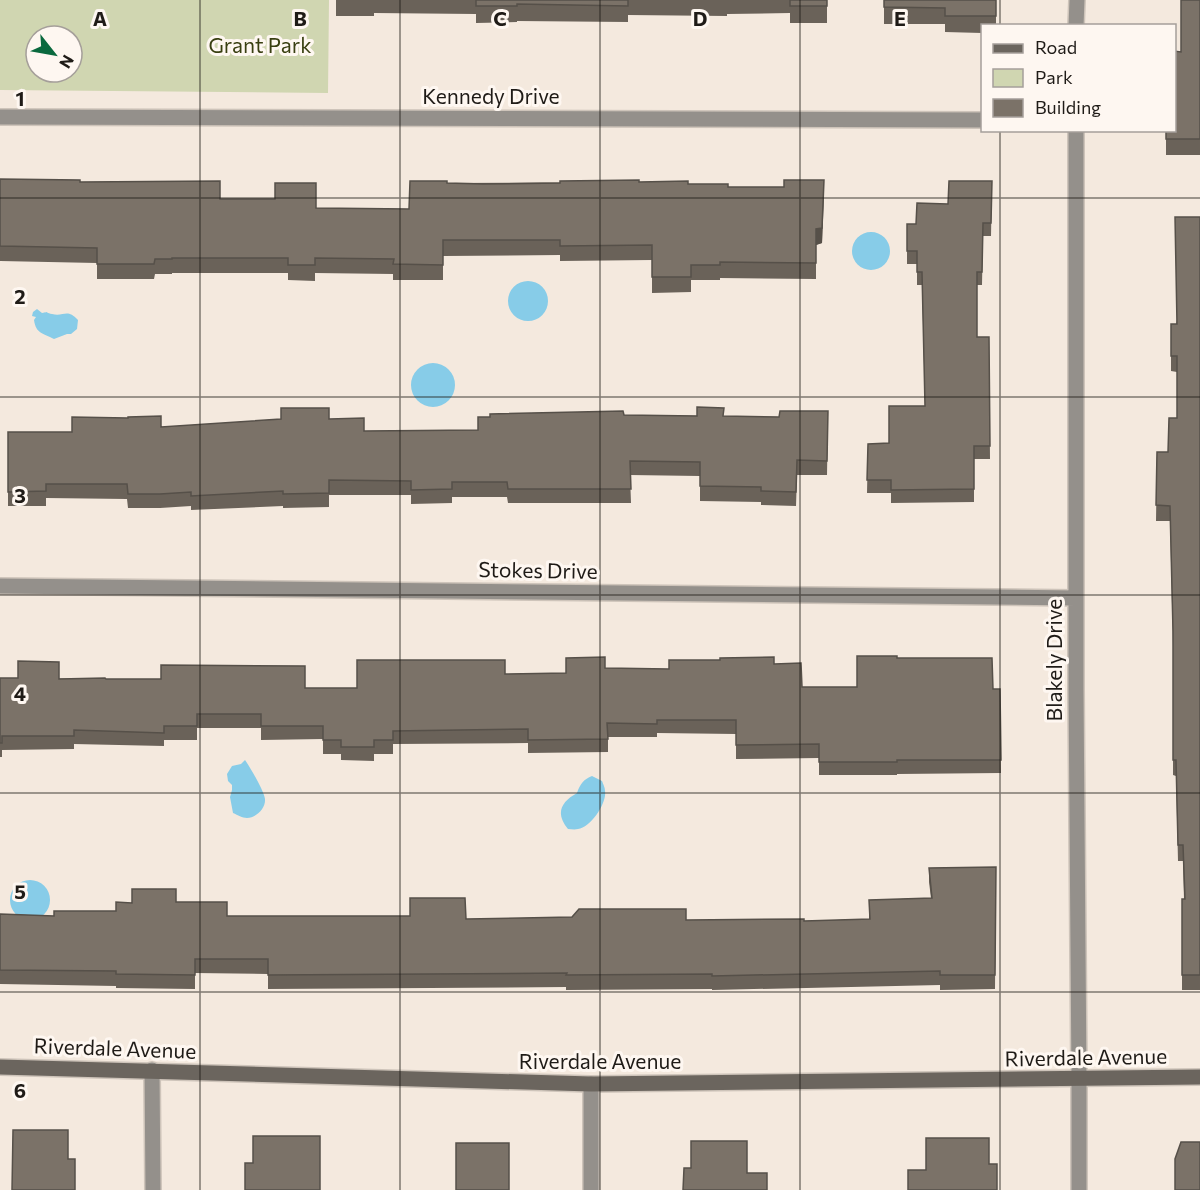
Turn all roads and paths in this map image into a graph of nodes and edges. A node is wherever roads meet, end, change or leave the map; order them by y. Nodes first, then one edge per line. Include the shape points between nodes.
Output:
1 (1077, 0) edge
2 (1076, 24) edge
3 (0, 117) edge
4 (981, 120) edge
5 (1076, 132) edge
6 (0, 586) edge
7 (1076, 598) junction
8 (0, 1067) edge
9 (152, 1070) junction
10 (1200, 1077) edge
11 (1079, 1079) junction
12 (591, 1084) junction
13 (153, 1190) edge
14 (591, 1190) edge
15 (1079, 1190) edge

1 - 2 street
3 - 4 street, Kennedy Drive
5 - 7 street, Blakely Drive
6 - 7 street, Stokes Drive
7 - 11 street, Blakely Drive
8 - 9 street, Riverdale Avenue
9 - 12 street, Riverdale Avenue
9 - 13 street
10 - 11 street, Riverdale Avenue
11 - 12 street, Riverdale Avenue
11 - 15 street, Blakely Drive
12 - 14 street

